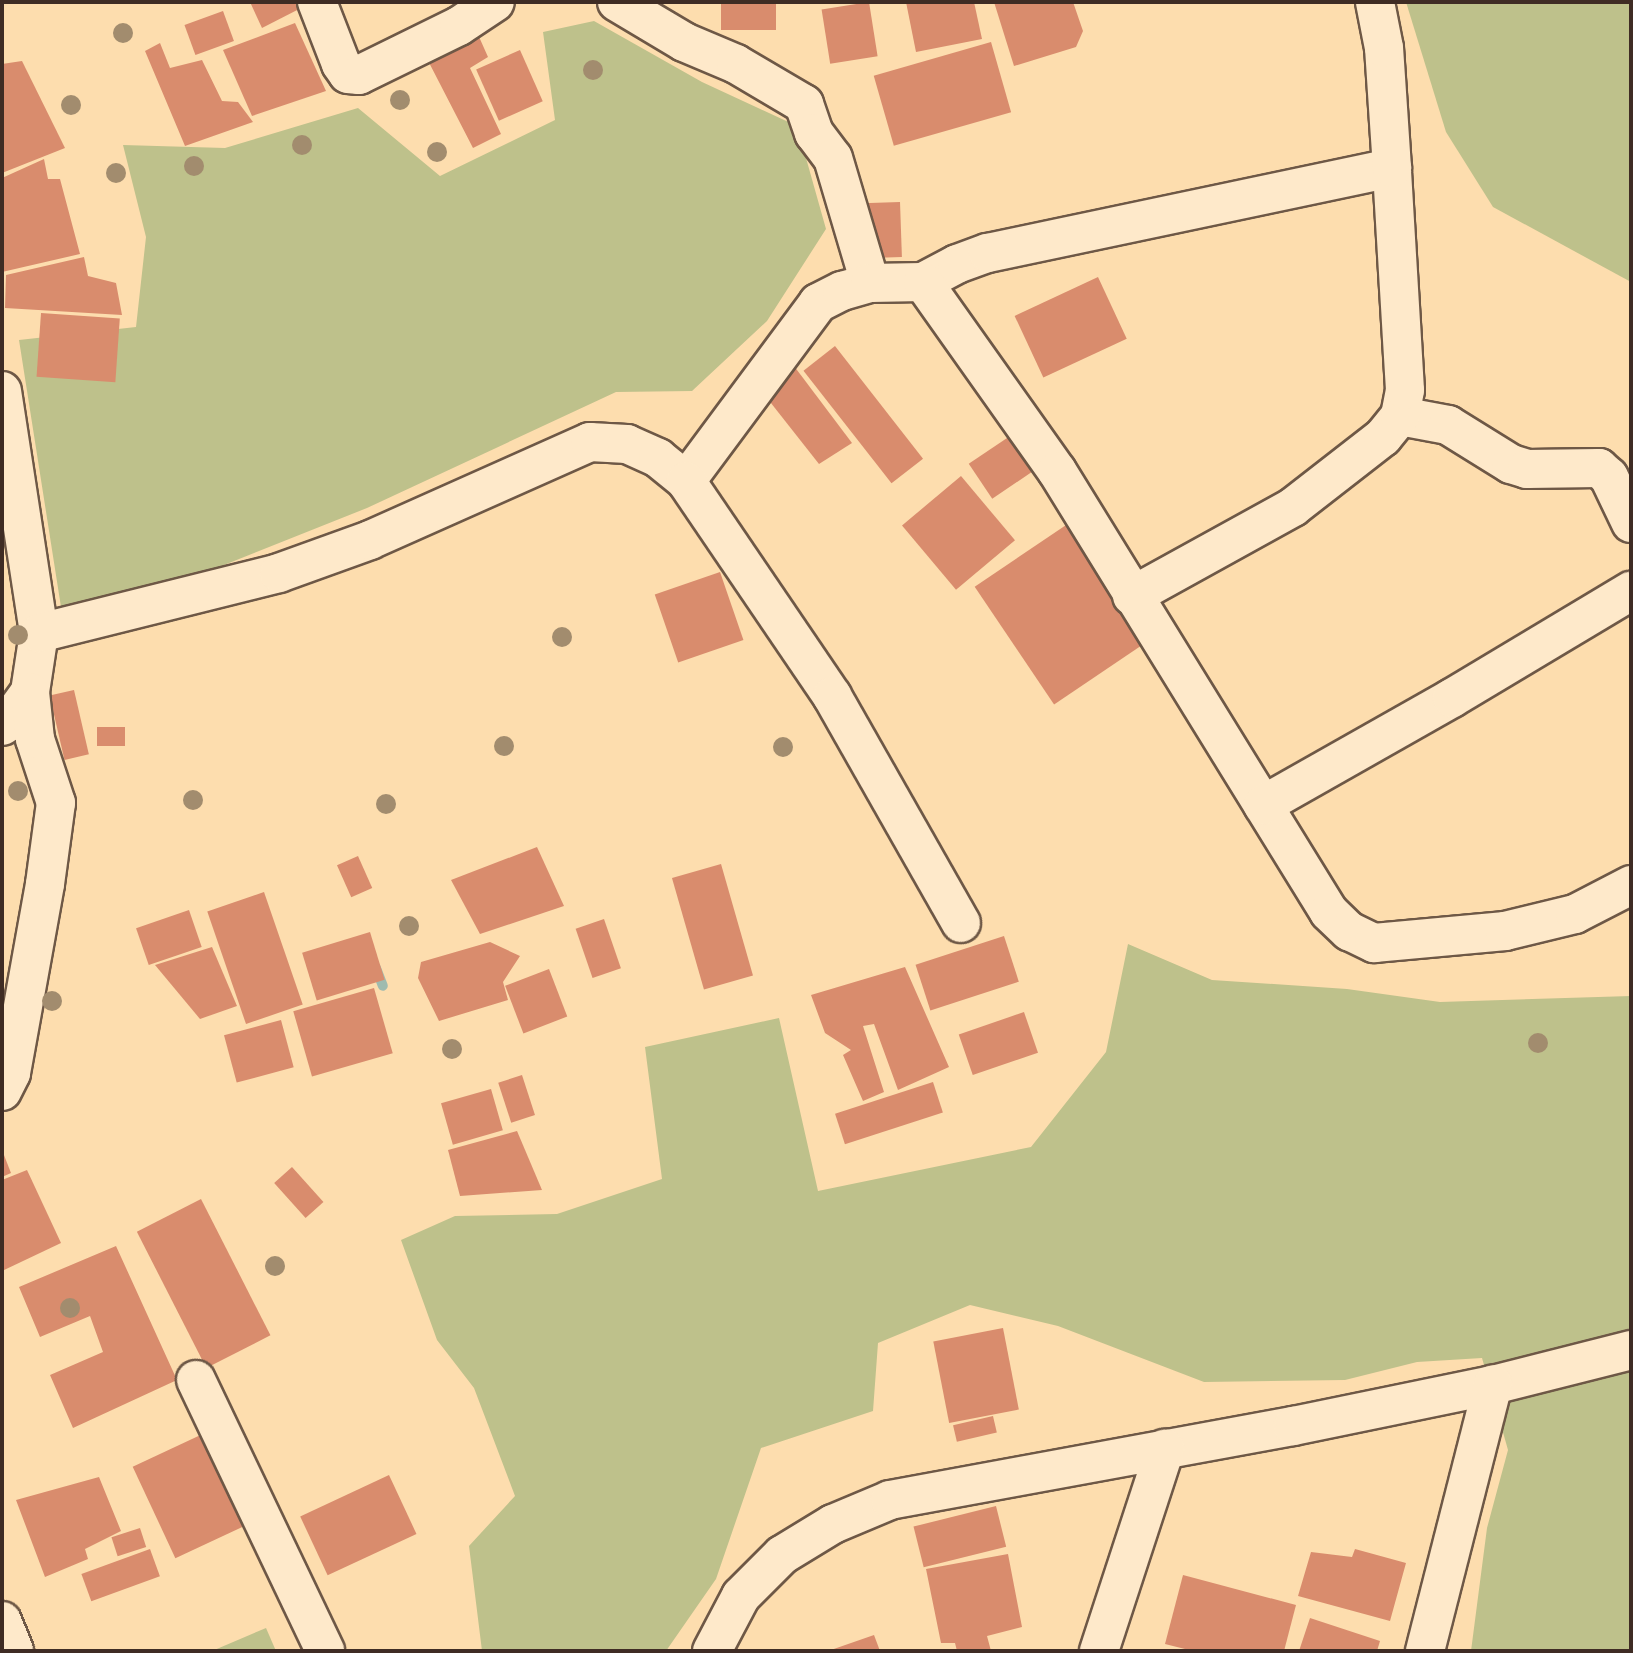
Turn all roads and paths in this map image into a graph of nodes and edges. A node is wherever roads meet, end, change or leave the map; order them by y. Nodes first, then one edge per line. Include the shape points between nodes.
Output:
1 (317, 2) edge
2 (495, 2) edge
3 (617, 2) edge
4 (1375, 2) edge
5 (1392, 168) junction
6 (923, 282) junction
7 (870, 283) junction
8 (2, 391) edge
9 (1400, 416) junction
10 (686, 481) junction
11 (1631, 523) edge
12 (1631, 591) edge
13 (1132, 596) junction
14 (39, 633) junction
15 (30, 692) junction
16 (2, 726) edge
17 (1263, 805) junction
18 (1631, 885) edge
19 (961, 923) dead end
20 (2, 1091) edge
21 (1631, 1350) edge
22 (196, 1380) dead end
23 (1493, 1385) junction
24 (1165, 1449) junction
25 (2, 1621) edge
26 (14, 1651) edge
27 (325, 1651) edge
28 (712, 1651) edge
29 (1099, 1651) edge
30 (1425, 1651) edge

1 - 2 street via 341,64 348,74 359,75 460,26
3 - 7 street via 804,104 814,132 833,158
4 - 5 street via 1384,48
5 - 6 street via 988,253
5 - 9 street via 1405,390
6 - 7 street
6 - 13 street via 1056,471
7 - 10 street via 842,290 818,303
8 - 14 street
9 - 11 street via 1448,425 1527,469 1599,468 1609,477
9 - 13 street via 1383,438 1293,507
10 - 14 street via 657,458 627,444 590,442 370,540 279,573
10 - 19 street via 832,696
12 - 17 street
13 - 17 street
14 - 15 street
15 - 16 street
15 - 20 street via 35,739 56,803 13,1059
17 - 18 street via 1329,912 1349,931 1374,943 1505,931 1576,914
21 - 23 street
22 - 27 street
23 - 24 street
23 - 30 street
24 - 28 street via 890,1500 833,1524 782,1555 741,1596
24 - 29 street
25 - 26 street

